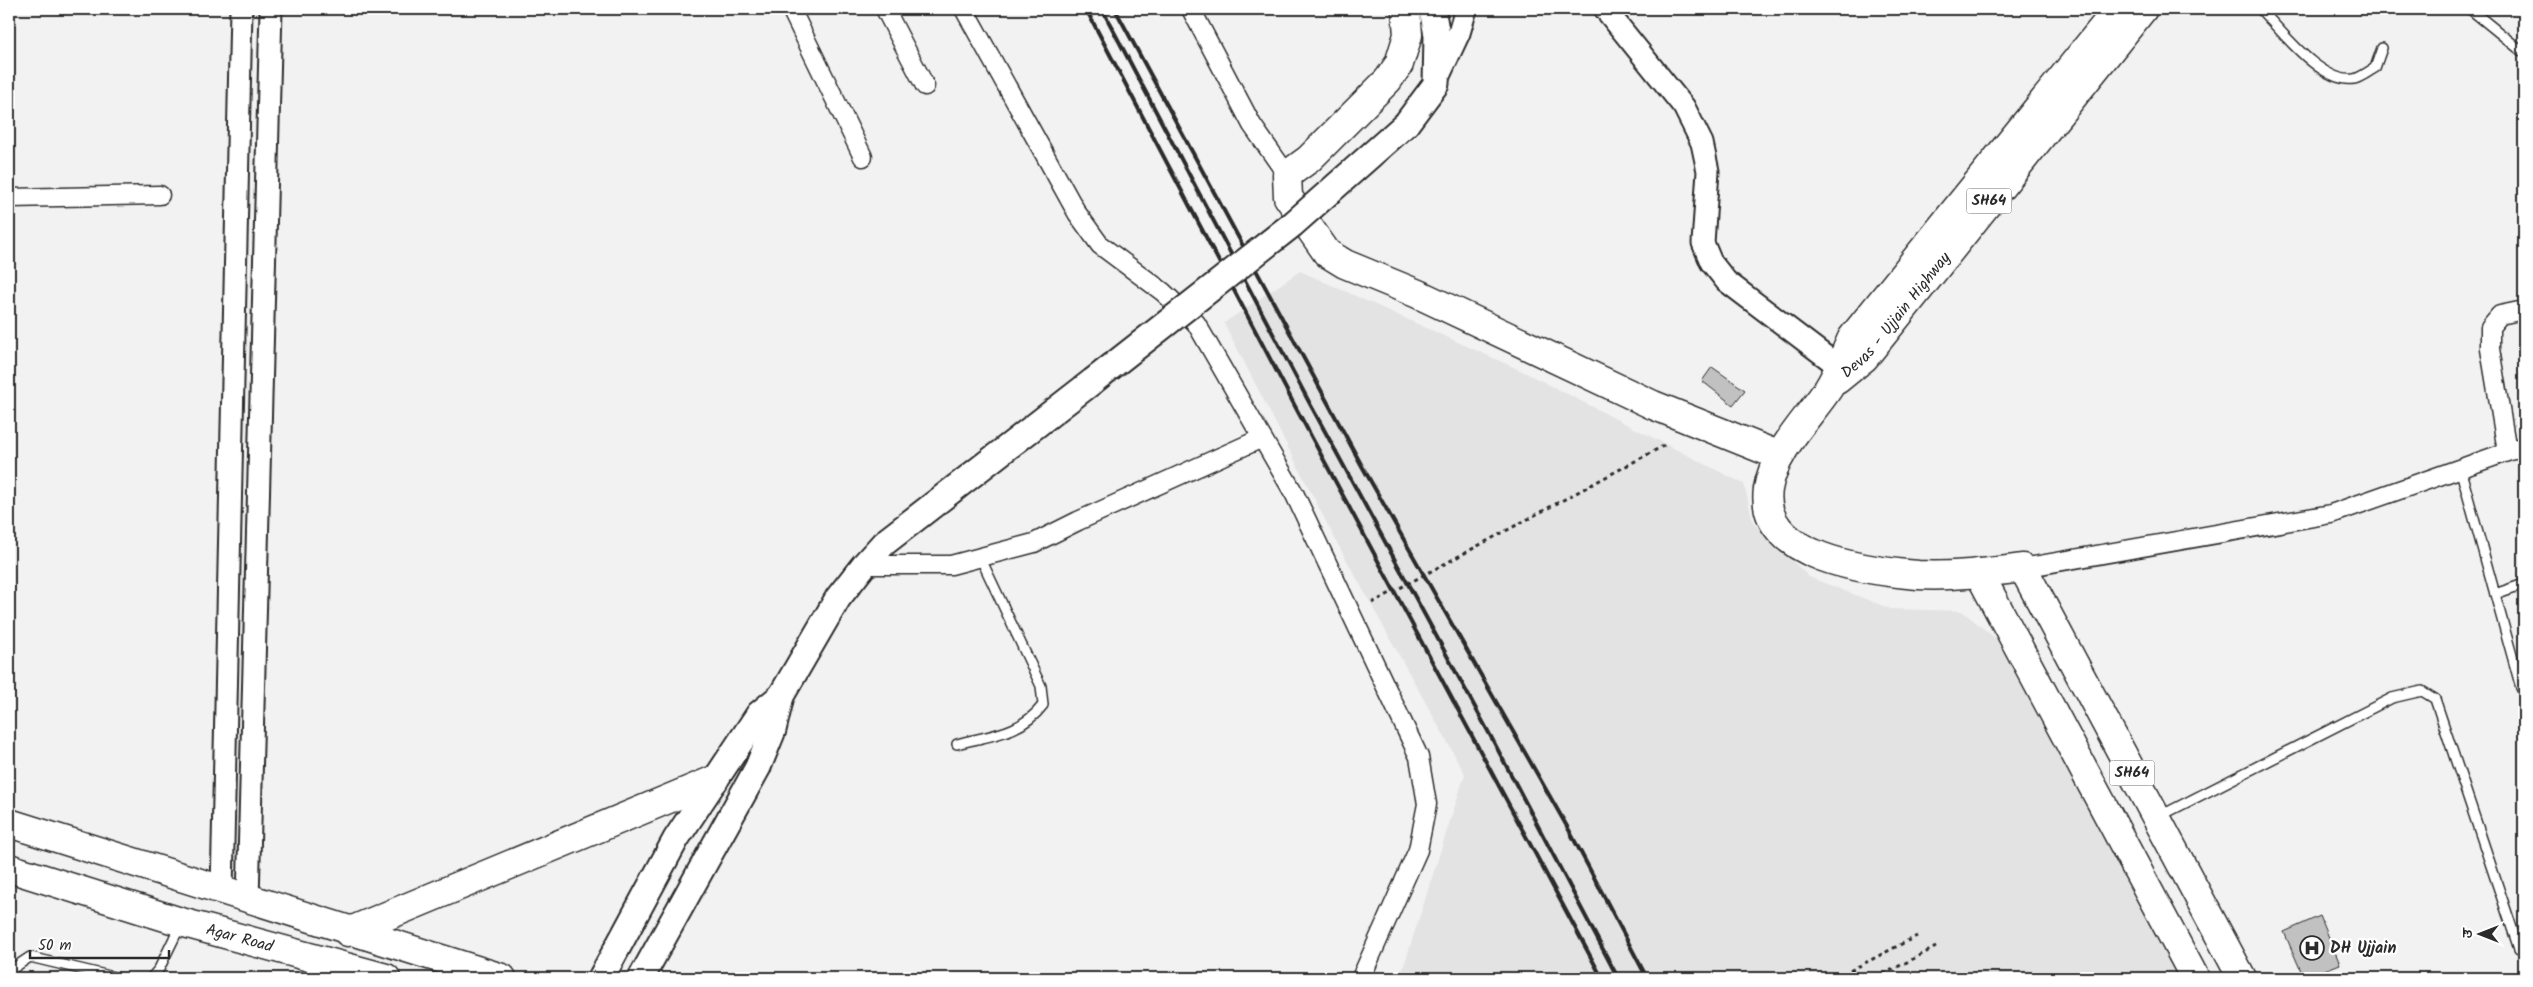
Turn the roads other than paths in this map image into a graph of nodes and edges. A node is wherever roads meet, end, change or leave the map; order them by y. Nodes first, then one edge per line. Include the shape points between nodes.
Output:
1 (241, 9) edge
2 (271, 9) edge
3 (791, 9) edge
4 (885, 9) edge
5 (964, 9) edge
6 (1190, 9) edge
7 (1406, 9) edge
8 (1432, 9) edge
9 (1466, 9) edge
10 (1605, 9) edge
11 (2118, 9) edge
12 (2143, 9) edge
13 (2260, 9) edge
14 (2470, 9) edge
15 (2382, 48) dead end
16 (2524, 53) edge
17 (1436, 84) junction
18 (925, 86) dead end
19 (864, 157) dead end
20 (1287, 175) junction
21 (160, 195) dead end
22 (9, 198) edge
23 (265, 230) junction
24 (236, 232) junction
25 (2524, 310) edge
26 (1838, 376) junction
27 (1260, 439) junction
28 (2516, 448) edge
29 (1780, 456) junction
30 (2460, 468) junction
31 (259, 483) junction
32 (231, 484) junction
33 (981, 559) junction
34 (864, 565) junction
35 (2023, 568) junction
36 (1979, 573) junction
37 (2524, 584) edge
38 (2495, 594) junction
39 (2524, 691) edge
40 (781, 696) junction
41 (957, 744) dead end
42 (714, 780) junction
43 (2156, 818) junction
44 (9, 823) edge
45 (9, 868) edge
46 (222, 891) junction
47 (248, 900) junction
48 (182, 922) junction
49 (348, 932) junction
50 (2519, 949) dead end
51 (10, 978) edge
52 (118, 978) edge
53 (151, 978) edge
54 (386, 978) edge
55 (502, 978) edge
56 (601, 978) edge
57 (641, 978) edge
58 (1361, 978) edge
59 (2196, 978) edge
60 (2242, 978) edge

1 - 24 street
2 - 23 street
3 - 19 street
4 - 18 street
5 - 27 street via 1077,213 1100,245 1163,292 1196,323
6 - 20 street via 1252,125
7 - 20 main road via 1408,35 1399,64 1388,80 1309,159
8 - 17 main road via 1437,35
9 - 17 street via 1459,34
10 - 26 street via 1684,107 1702,144 1708,171 1703,243 1711,262 1726,281
11 - 26 main road, Devas - Ujjain Highway / SH64 via 1852,338
12 - 26 main road, Devas - Ujjain Highway / SH64 via 1864,358
13 - 15 lane via 2314,64 2336,77 2354,79 2374,68
14 - 16 lane
17 - 34 main road, bridge via 1406,124 1293,224 884,543
20 - 29 main road via 1288,197 1328,253 1345,264 1418,294 1653,405
21 - 22 street
23 - 24 street
23 - 31 street
24 - 32 street
25 - 28 street via 2500,315 2489,331
26 - 29 main road, SH64
27 - 33 street via 1034,544
27 - 58 street via 1295,495 1419,757 1426,804 1418,850
28 - 30 street
29 - 36 main road, SH64 via 1768,489 1768,507 1774,525 1790,540 1816,554 1866,569 1919,575
30 - 35 street via 2330,514
30 - 38 lane
31 - 32 street
31 - 47 street
32 - 46 street
33 - 34 street via 951,565
33 - 41 lane via 1041,686 1043,705 1034,718 1020,728
34 - 40 main road via 838,598
35 - 36 main road, SH64
35 - 43 main road, SH64
36 - 59 main road, SH64
37 - 38 lane
38 - 39 lane
40 - 42 main road via 759,714
40 - 57 main road via 773,730 758,767
42 - 49 main road
42 - 56 main road via 676,839
43 - 50 lane via 2392,698 2422,691 2435,699
43 - 60 main road, SH64
44 - 46 main road
45 - 48 main road, Agar Road
46 - 47 main road
47 - 49 main road
48 - 53 lane via 159,969
48 - 54 main road, Agar Road
49 - 55 main road
51 - 52 lane via 12,969 30,957

